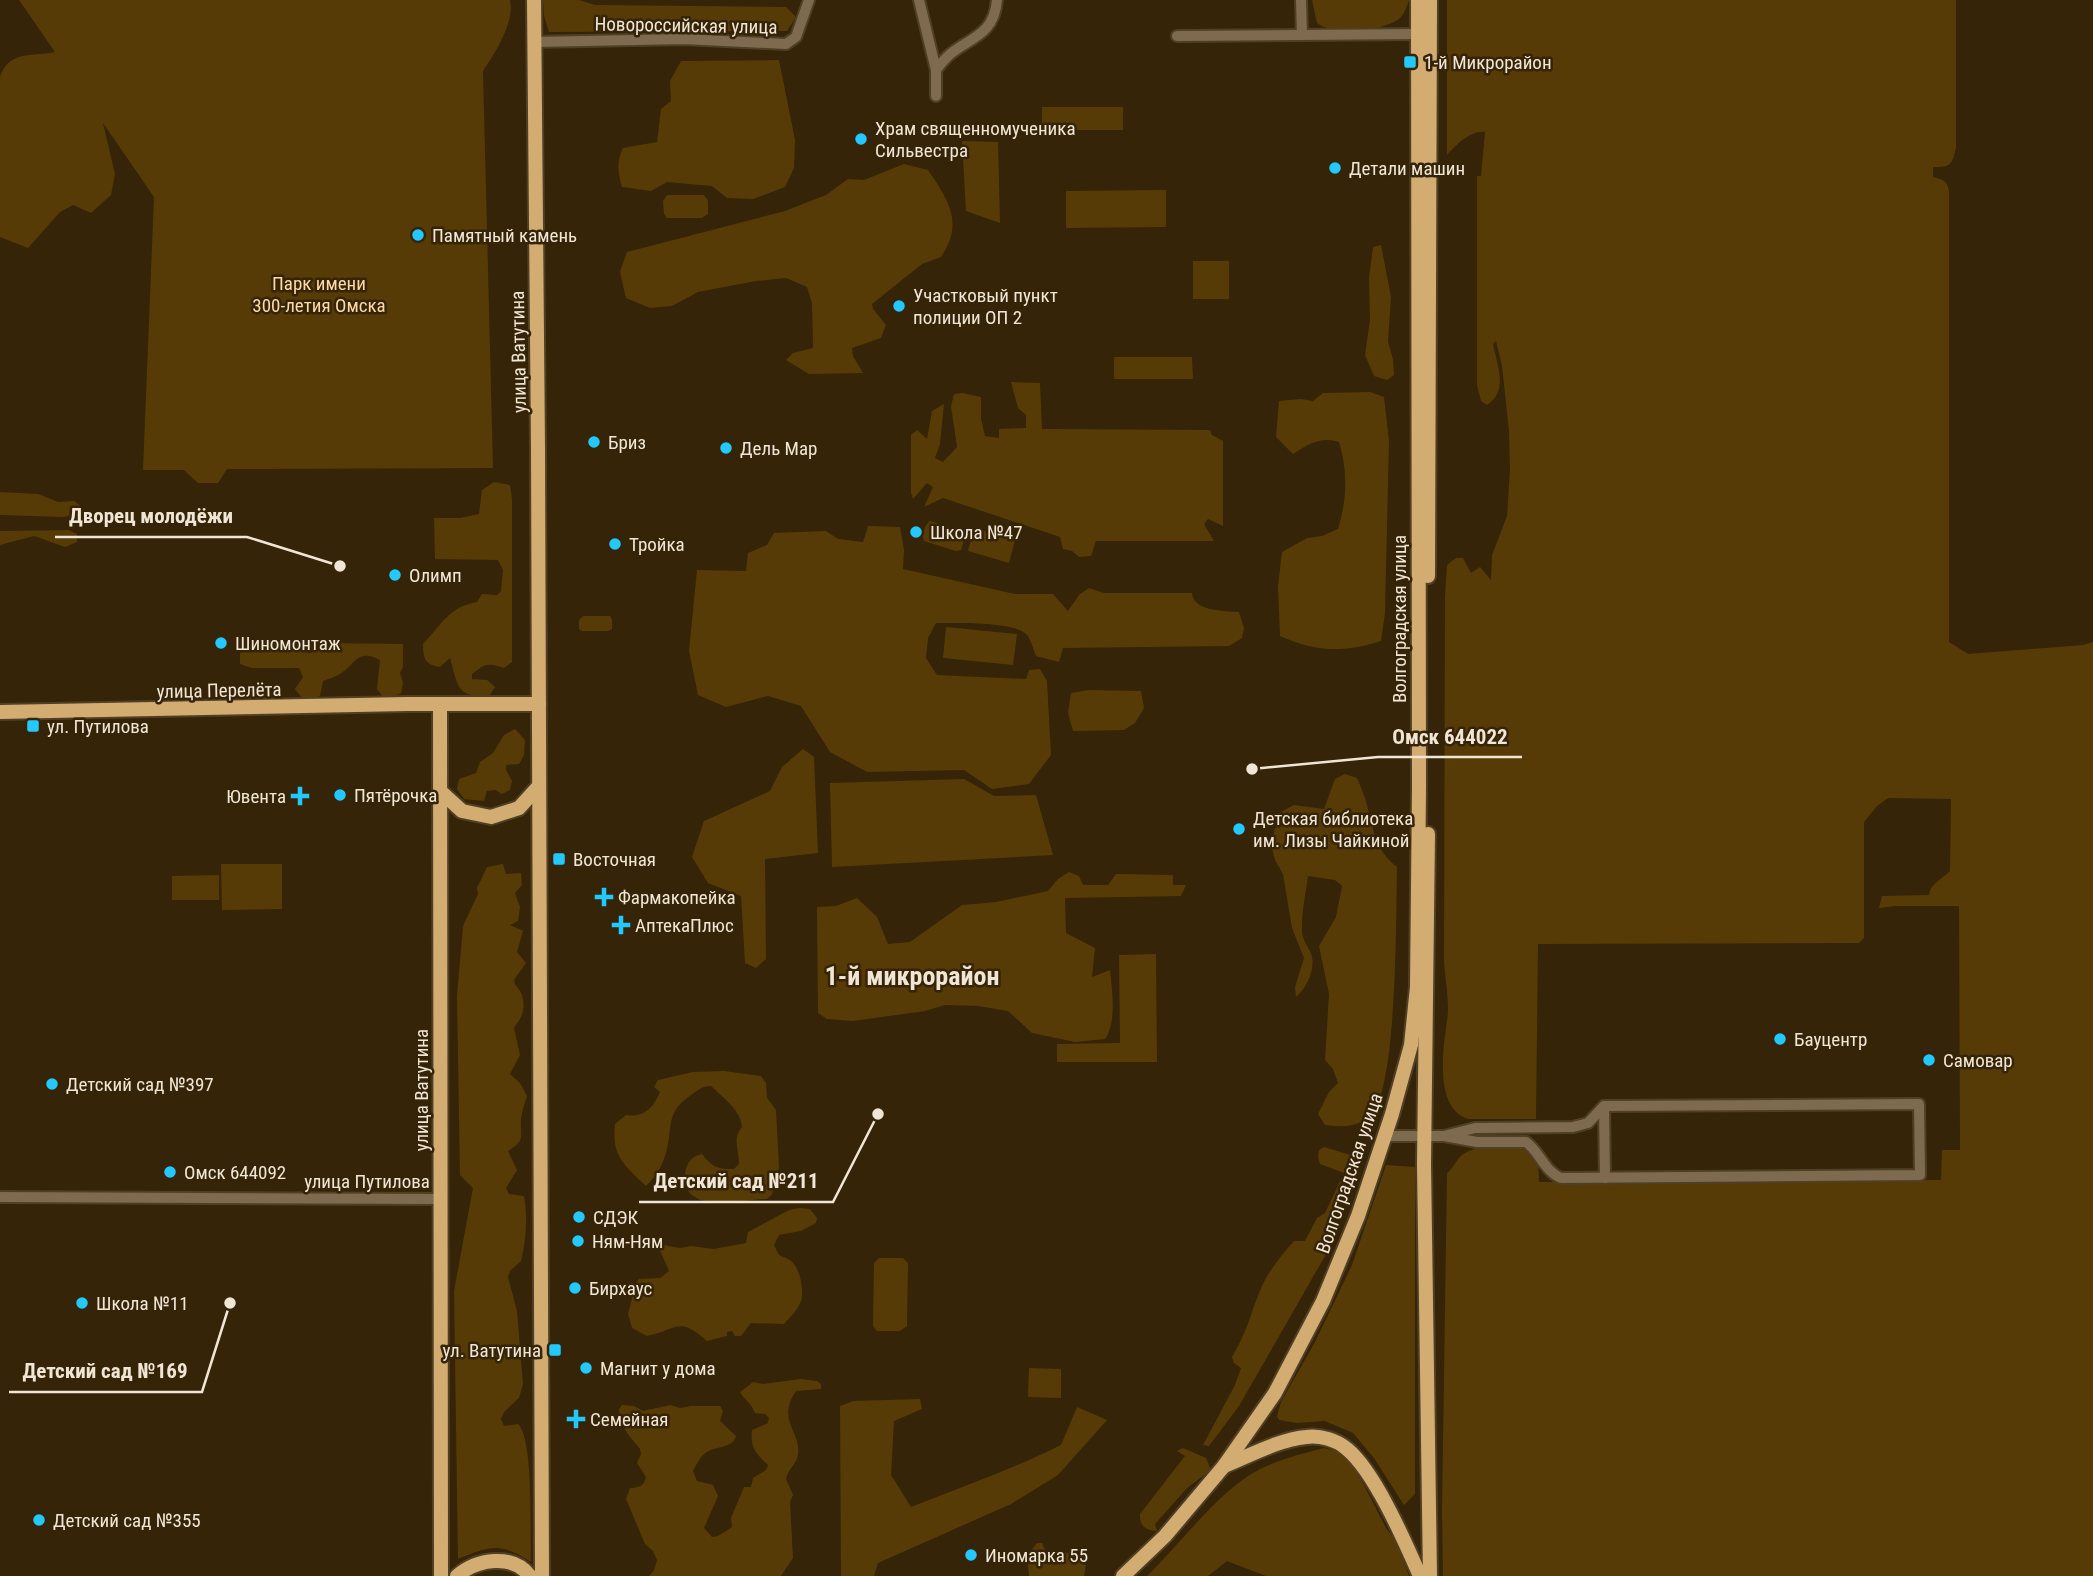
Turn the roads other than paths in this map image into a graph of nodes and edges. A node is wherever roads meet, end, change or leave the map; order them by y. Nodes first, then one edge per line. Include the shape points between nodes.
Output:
1 (534, 0) edge
2 (809, 0) edge
3 (919, 0) edge
4 (997, 0) edge
5 (1301, 0) edge
6 (1418, 0) edge
7 (1430, 0) edge
8 (1418, 33) junction
9 (1302, 35) junction
10 (1177, 36) dead end
11 (534, 42) junction
12 (936, 70) junction
13 (936, 96) dead end
14 (440, 704) junction
15 (539, 704) junction
16 (0, 712) edge
17 (539, 786) junction
18 (440, 791) junction
19 (1604, 1106) junction
20 (1384, 1136) junction
21 (1425, 1136) junction
22 (1444, 1136) junction
23 (1605, 1178) junction
24 (0, 1197) edge
25 (440, 1199) junction
26 (1224, 1465) junction
27 (441, 1576) edge
28 (457, 1576) edge
29 (530, 1576) edge
30 (542, 1576) edge
31 (1124, 1576) edge
32 (1420, 1576) edge
33 (1430, 1576) edge

1 - 11 main road, улица Ватутина
2 - 11 street, Новороссийская улица via 796,37 786,44 684,39
3 - 12 street
4 - 12 street via 986,27
5 - 9 street
6 - 8 main road, Волгоградская улица
7 - 21 main road, Волгоградская улица
8 - 9 street
8 - 20 main road, Волгоградская улица via 1417,987 1411,1045
9 - 10 street
11 - 15 main road, улица Ватутина
12 - 13 street
14 - 15 main road
14 - 16 main road, улица Перелёта
14 - 18 main road, улица Ватутина
15 - 17 main road, улица Ватутина
17 - 18 main road via 519,808 491,817 462,811
17 - 30 main road, улица Ватутина
18 - 25 main road, улица Ватутина
19 - 22 street via 1588,1123 1573,1127 1475,1128
19 - 23 street
19 - 23 street via 1919,1104 1920,1175
20 - 21 street
20 - 26 main road, Волгоградская улица via 1324,1301 1275,1393
21 - 22 street
21 - 33 main road, Волгоградская улица
22 - 23 street via 1476,1142 1526,1142 1554,1175
24 - 25 street, улица Путилова
25 - 27 main road, улица Ватутина
26 - 31 main road, Волгоградская улица via 1165,1536
26 - 32 main road via 1281,1442 1309,1436 1331,1439 1364,1469 1395,1520
28 - 29 main road via 483,1561 505,1561

